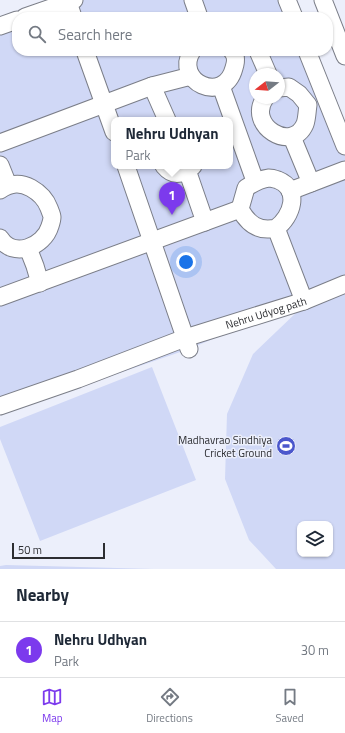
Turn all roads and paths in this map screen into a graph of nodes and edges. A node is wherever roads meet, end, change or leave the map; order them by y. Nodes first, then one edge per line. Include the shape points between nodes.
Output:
1 (193, 0) edge
2 (287, 0) edge
3 (322, 0) edge
4 (71, 6) edge
5 (46, 12) edge
6 (197, 12) edge
7 (292, 12) edge
8 (326, 12) edge
9 (12, 22) edge
10 (0, 26) edge
11 (333, 29) edge
12 (87, 56) edge
13 (190, 56) edge
14 (237, 56) edge
15 (260, 56) edge
16 (309, 56) edge
17 (345, 56) edge
18 (265, 68) edge
19 (191, 76) junction
20 (152, 86) junction
21 (221, 86) junction
22 (285, 87) edge
23 (104, 104) junction
24 (262, 104) edge
25 (166, 117) edge
26 (232, 117) edge
27 (233, 120) edge
28 (111, 124) edge
29 (292, 137) junction
30 (0, 143) edge
31 (345, 146) edge
32 (0, 165) edge
33 (127, 169) edge
34 (166, 169) edge
35 (188, 169) edge
36 (190, 169) edge
37 (345, 170) edge
38 (255, 181) junction
39 (311, 183) junction
40 (4, 187) edge
41 (290, 191) junction
42 (240, 209) junction
43 (205, 222) junction
44 (276, 228) junction
45 (0, 238) edge
46 (153, 242) junction
47 (28, 248) junction
48 (40, 282) junction
49 (345, 284) edge
50 (0, 297) edge
51 (304, 301) junction
52 (187, 344) junction
53 (0, 406) edge

1 - 6 street
2 - 7 street
3 - 8 street
4 - 5 street
9 - 10 street
11 - 17 street
12 - 23 street
13 - 19 street via 187,62
14 - 21 street via 233,73
15 - 18 street
16 - 31 street
19 - 20 street
19 - 21 street via 204,87
20 - 23 street
20 - 25 street
21 - 26 street
22 - 29 street via 289,87 299,94 308,106 305,124
23 - 28 street
23 - 30 street
24 - 29 street via 259,114 265,125 280,136
27 - 38 street
29 - 39 street
32 - 40 street
33 - 46 street
34 - 35 street via 181,174
36 - 43 street
37 - 39 street
38 - 41 street via 270,178 282,182
38 - 42 street via 246,188
39 - 41 street
40 - 47 street via 23,184 37,191 47,203 52,218 48,231 42,241
41 - 44 street via 292,203 288,216
42 - 43 street
42 - 44 street via 246,219 260,228
43 - 46 street
44 - 51 street
45 - 47 street via 14,249
46 - 48 street
46 - 52 street
47 - 48 street
48 - 50 street
49 - 51 street, Nehru Udyog path
51 - 52 street, Nehru Udyog path
52 - 53 street, Nehru Udyog path

